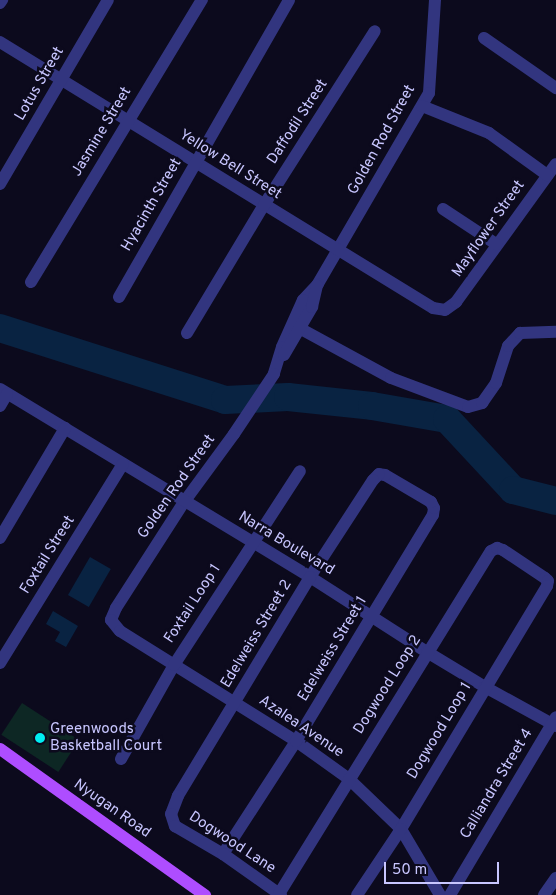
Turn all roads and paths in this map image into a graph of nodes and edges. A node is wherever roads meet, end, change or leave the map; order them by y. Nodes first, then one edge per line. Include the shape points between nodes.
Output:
1 (2, 0) edge
2 (108, 0) edge
3 (202, 0) edge
4 (289, 0) edge
5 (435, 0) edge
6 (0, 3) edge
7 (375, 32) dead end
8 (484, 38) dead end
9 (0, 42) edge
10 (61, 80) junction
11 (556, 88) edge
12 (422, 106) junction
13 (128, 120) junction
14 (196, 162) junction
15 (556, 164) edge
16 (547, 175) junction
17 (0, 184) edge
18 (264, 206) junction
19 (443, 209) dead end
20 (496, 244) junction
21 (338, 249) junction
22 (31, 282) dead end
23 (318, 284) junction
24 (118, 297) dead end
25 (445, 310) joint
26 (301, 329) junction
27 (556, 332) edge
28 (187, 333) dead end
29 (275, 369) junction
30 (4, 392) edge
31 (0, 406) edge
32 (65, 428) junction
33 (123, 464) junction
34 (300, 472) dead end
35 (184, 502) junction
36 (434, 508) joint
37 (0, 538) edge
38 (252, 542) junction
39 (310, 577) junction
40 (548, 581) joint
41 (371, 617) junction
42 (111, 620) joint
43 (427, 652) junction
44 (0, 663) edge
45 (174, 665) junction
46 (485, 687) junction
47 (235, 702) junction
48 (555, 722) edge
49 (296, 741) junction
50 (0, 750) edge
51 (121, 759) dead end
52 (349, 779) junction
53 (171, 814) joint
54 (401, 829) junction
55 (223, 854) junction
56 (556, 878) edge
57 (280, 894) edge
58 (205, 895) edge
59 (358, 895) edge
60 (440, 895) edge
61 (450, 895) edge
62 (544, 895) edge

1 - 6 street
2 - 10 street, Lotus Street
3 - 13 street, Jasmine Street
4 - 14 street, Hyacinth Street
5 - 12 street, Golden Rod Street via 429,94
7 - 18 street, Daffodil Street
8 - 11 street
9 - 10 street, Yellow Bell Street
10 - 13 street, Yellow Bell Street
10 - 17 street, Lotus Street
12 - 16 street via 489,133
12 - 21 street, Golden Rod Street
13 - 14 street, Yellow Bell Street
13 - 22 street, Jasmine Street
14 - 18 street, Yellow Bell Street
14 - 24 street, Hyacinth Street
15 - 16 street, Mayflower Street
16 - 20 street, Mayflower Street
18 - 21 street, Yellow Bell Street
18 - 28 street, Daffodil Street
19 - 20 street
20 - 25 street, Mayflower Street via 456,302
21 - 23 street, Golden Rod Street
21 - 25 street, Yellow Bell Street via 433,308
23 - 26 street, Golden Rod Street via 312,307
23 - 29 street, Golden Rod Street via 303,300
26 - 27 street via 391,378 468,407 482,403 496,382 508,346 520,333
26 - 29 street, Golden Rod Street
29 - 35 street, Golden Rod Street via 234,434
30 - 31 street
30 - 32 street, Narra Boulevard
32 - 33 street, Narra Boulevard
32 - 37 street
33 - 35 street, Narra Boulevard
33 - 44 street, Foxtail Street
34 - 38 street, Foxtail Loop 1
35 - 38 street, Narra Boulevard
35 - 42 street, Golden Rod Street
36 - 39 street, Edelweiss Street 2 via 431,502 379,474
36 - 41 street, Edelweiss Street 1 via 433,515
38 - 39 street, Narra Boulevard
38 - 45 street, Foxtail Loop 1
39 - 41 street, Narra Boulevard
39 - 47 street, Edelweiss Street 2
40 - 43 street, Dogwood Loop 2 via 503,550 491,551
40 - 46 street, Dogwood Loop 1
41 - 43 street, Narra Boulevard
41 - 49 street, Edelweiss Street 1
42 - 45 street, Azalea Avenue via 120,631
43 - 46 street, Narra Boulevard
43 - 52 street, Dogwood Loop 2
45 - 47 street, Azalea Avenue
45 - 51 street, Foxtail Loop 1
46 - 48 street, Narra Boulevard
46 - 54 street, Dogwood Loop 1
47 - 49 street, Azalea Avenue
47 - 53 street, Edelweiss Street 2 via 178,796
48 - 61 street, Calliandra Street 4
49 - 52 street, Azalea Avenue
49 - 55 street, Edelweiss Street 1
50 - 58 main road, Nyugan Road
52 - 54 street, Azalea Avenue
52 - 57 street, Dogwood Loop 2
53 - 55 street, Dogwood Lane via 175,826
54 - 59 street, Dogwood Loop 1
54 - 60 street, Azalea Avenue
55 - 57 street, Dogwood Lane
56 - 62 street

